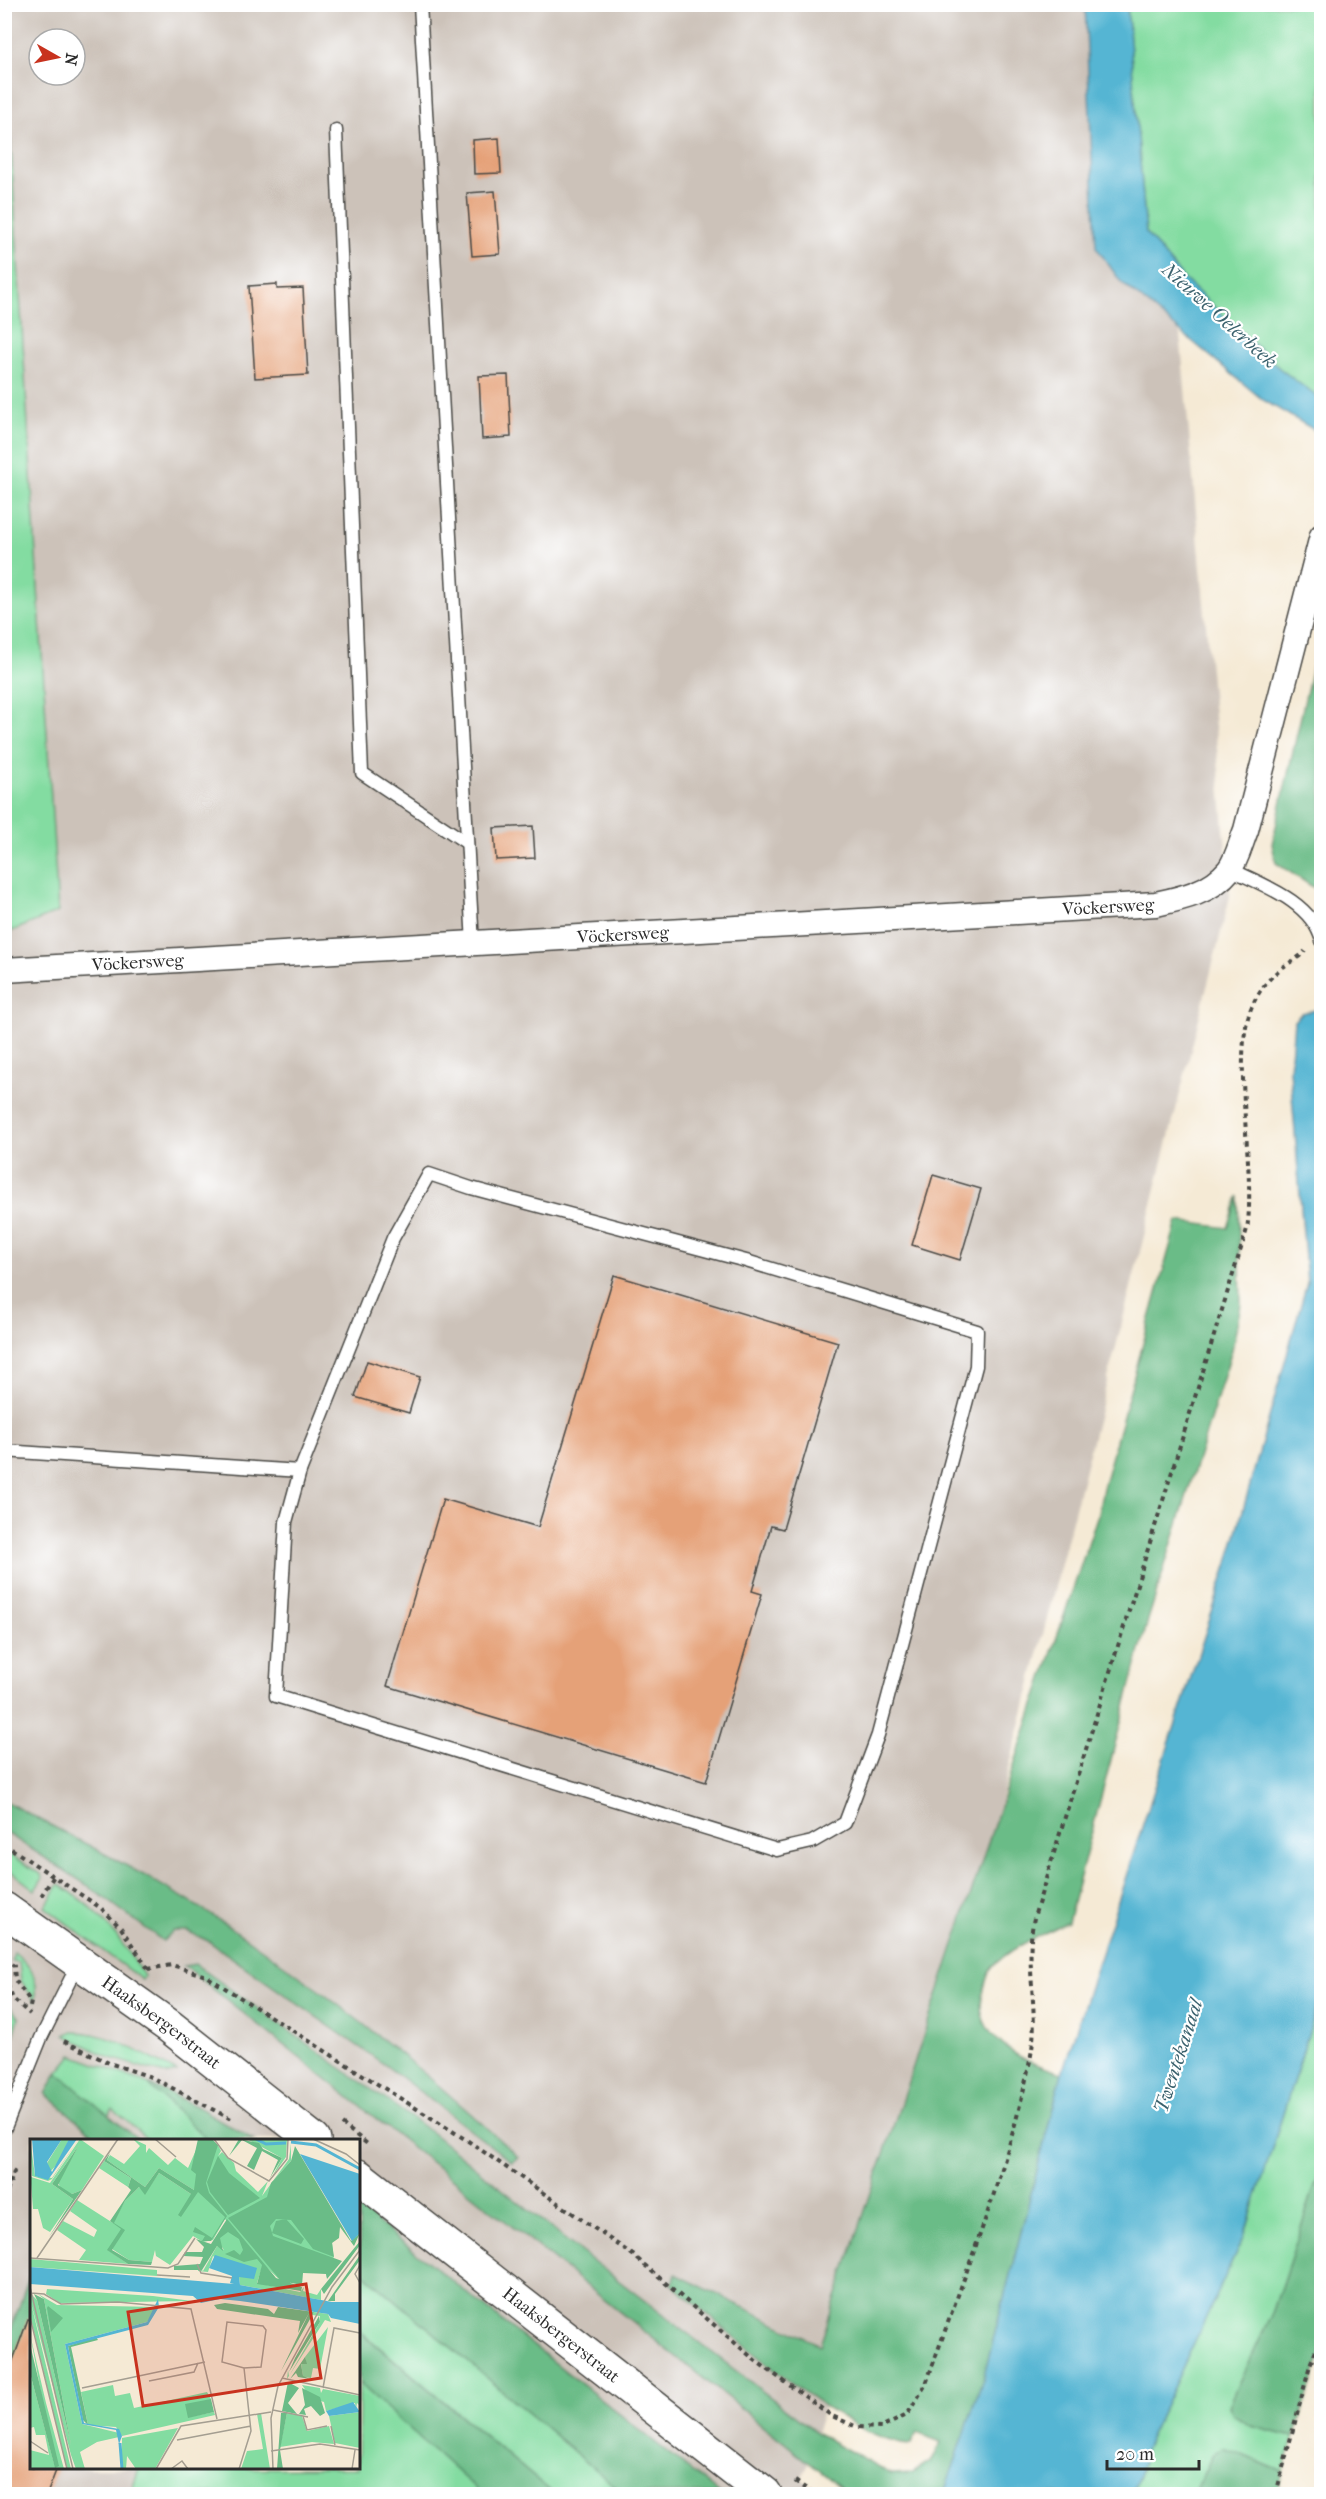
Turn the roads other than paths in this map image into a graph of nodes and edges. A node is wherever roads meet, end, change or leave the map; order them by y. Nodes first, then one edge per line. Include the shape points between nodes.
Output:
1 (420, 4) edge
2 (336, 130) dead end
3 (1322, 536) edge
4 (466, 843) junction
5 (1230, 869) junction
6 (1320, 936) edge
7 (473, 944) junction
8 (4, 970) edge
9 (4, 1451) edge
10 (300, 1471) junction
11 (4, 1909) edge
12 (80, 1961) junction
13 (4, 2130) edge
14 (313, 2139) edge
15 (360, 2178) edge
16 (765, 2494) edge

1 - 4 lane
2 - 4 lane via 362,773
3 - 5 street, Vöckersweg via 1246,830
4 - 7 lane
5 - 6 lane via 1301,908 1314,920
5 - 7 street, Vöckersweg via 1191,896 1156,904
7 - 8 street, Vöckersweg
9 - 10 lane
10 - 10 lane via 286,1522 276,1696 777,1850 812,1842 844,1823 878,1736 973,1377 977,1331 746,1261 429,1174 393,1238
11 - 12 main road, Haaksbergerstraat
12 - 13 lane via 46,2029
12 - 14 main road, Haaksbergerstraat
15 - 16 main road, Haaksbergerstraat

